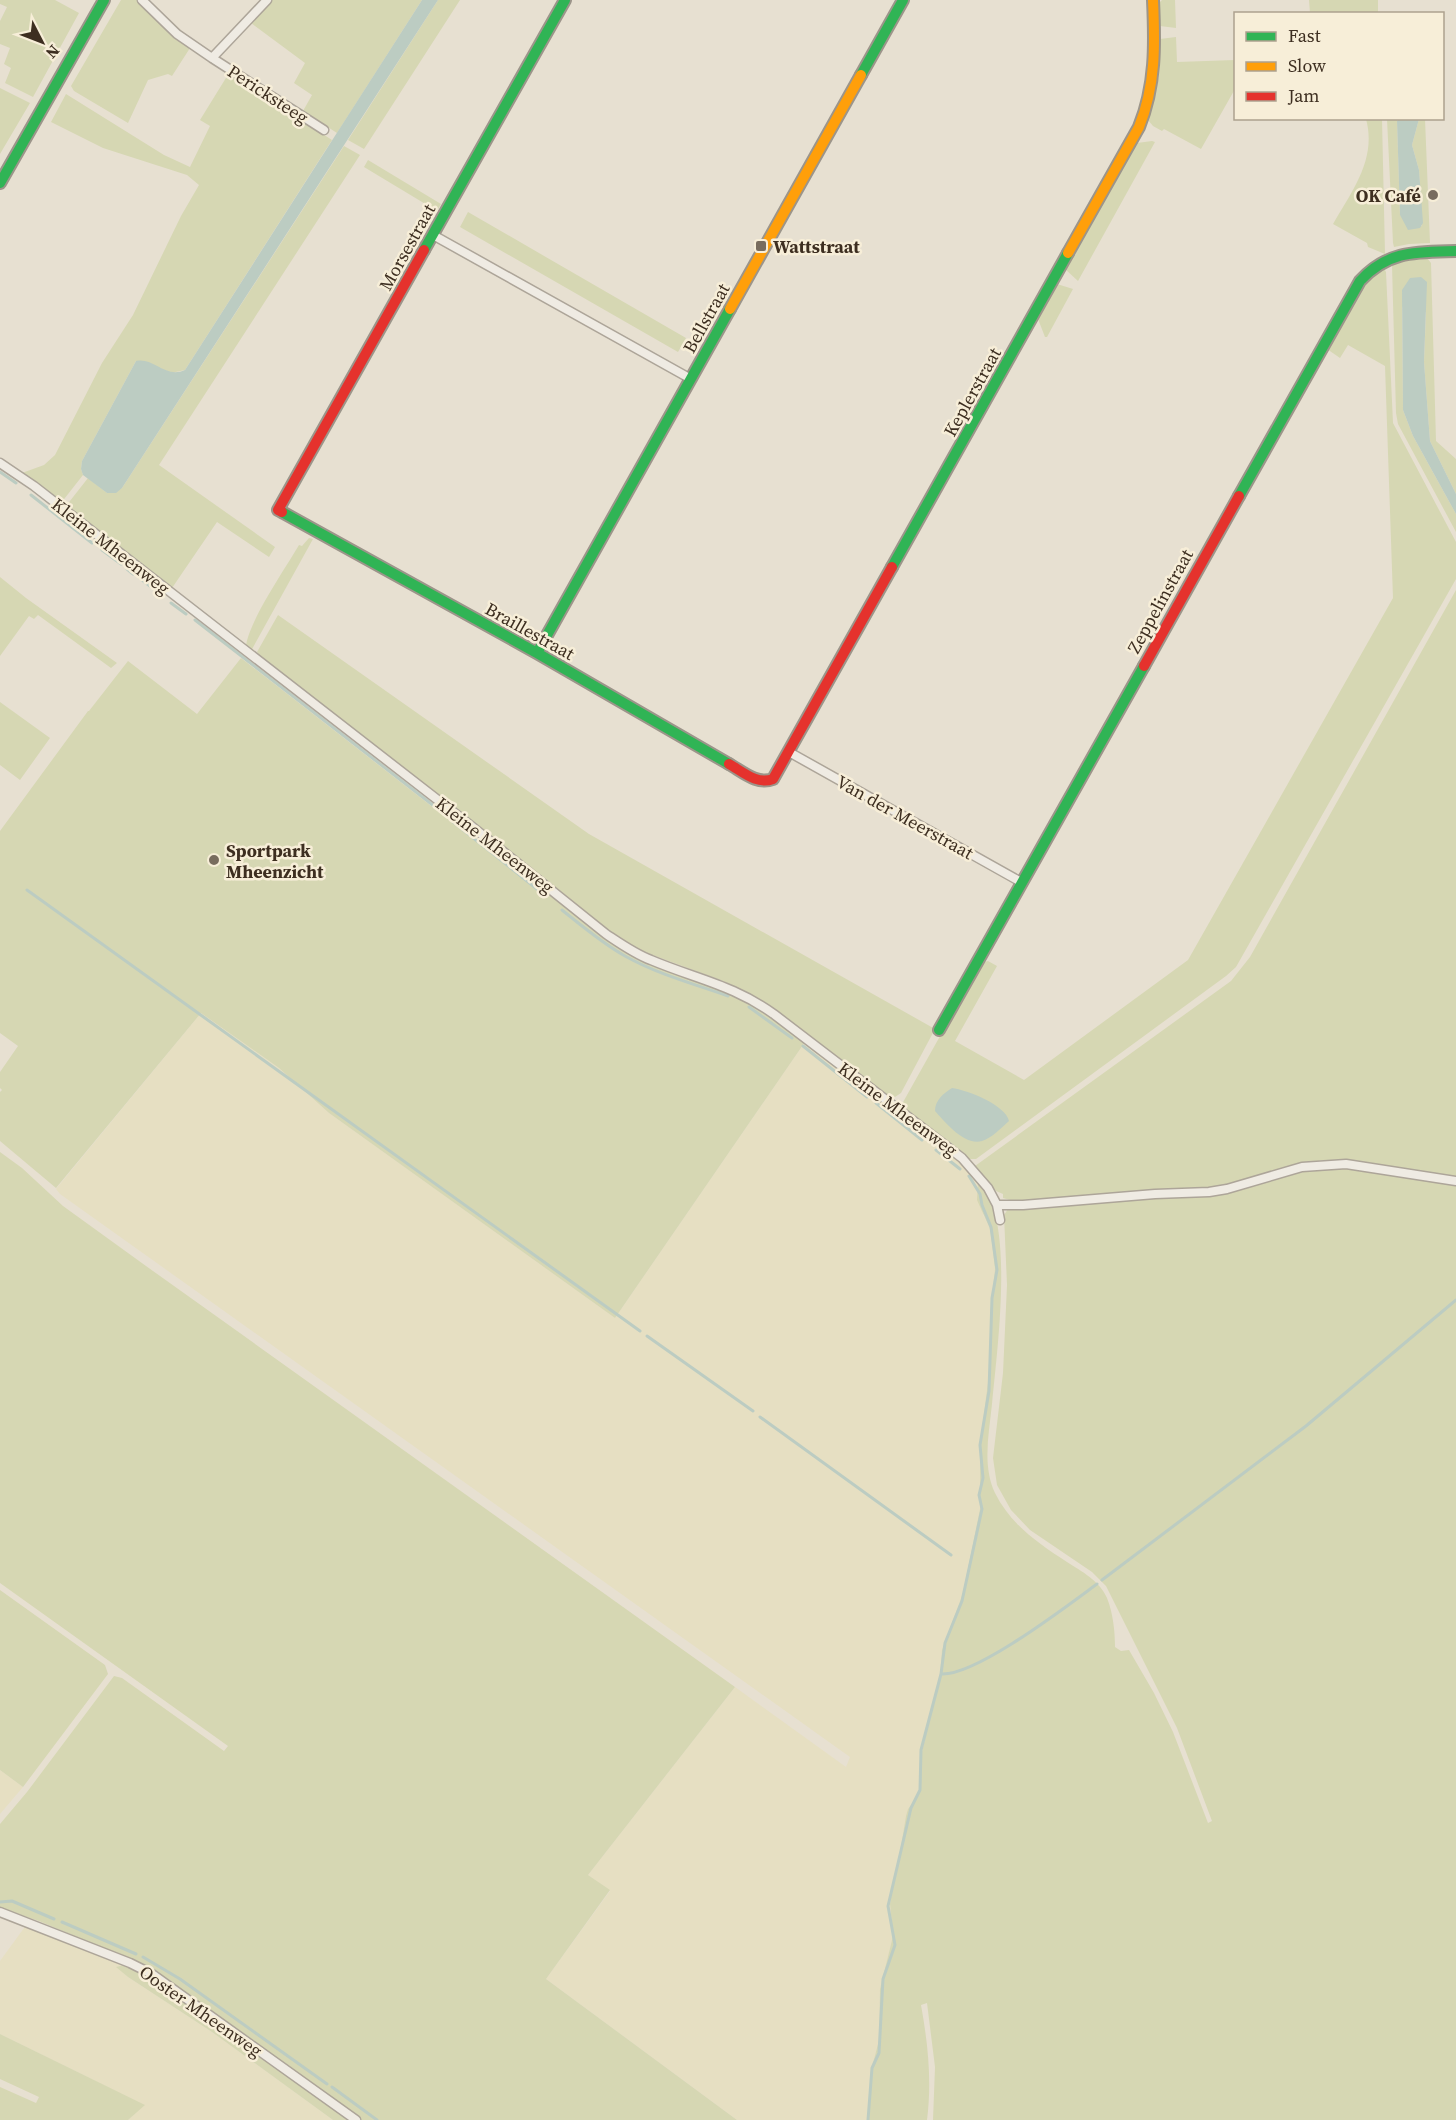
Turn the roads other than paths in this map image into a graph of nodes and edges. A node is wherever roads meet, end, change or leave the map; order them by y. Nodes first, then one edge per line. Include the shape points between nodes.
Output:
1 (104, 0) edge
2 (142, 0) edge
3 (267, 0) edge
4 (565, 0) edge
5 (903, 0) edge
6 (1153, 0) edge
7 (212, 58) junction
8 (324, 130) dead end
9 (0, 183) edge
10 (433, 235) junction
11 (1456, 251) edge
12 (691, 379) junction
13 (0, 463) edge
14 (278, 510) joint
15 (537, 653) junction
16 (789, 752) junction
17 (765, 782) joint
18 (1021, 882) junction
19 (939, 1030) dead end
20 (1456, 1181) edge
21 (997, 1205) junction
22 (1000, 1220) dead end
23 (0, 1912) edge
24 (356, 2120) edge

1 - 9 street
2 - 7 street, Pericksteeg via 177,34
3 - 7 street
4 - 10 street, Morsestraat
5 - 12 street, Bellstraat
6 - 16 street, Keplerstraat via 1154,74 1139,127
7 - 8 street, Pericksteeg
10 - 12 street
10 - 14 street, Morsestraat
11 - 18 street, Zeppelinstraat via 1405,253 1374,266 1360,281
12 - 15 street, Bellstraat
13 - 21 street, Kleine Mheenweg via 606,934 652,961 744,994 775,1015 962,1158
14 - 15 street, Braillestraat
15 - 17 street, Braillestraat
16 - 17 street, Keplerstraat via 773,779
16 - 18 street, Van der Meerstraat
18 - 19 street, Zeppelinstraat
20 - 21 street via 1328,1164 1302,1167 1209,1192
21 - 22 street, Kleine Mheenweg
23 - 24 street, Ooster Mheenweg via 152,1974

